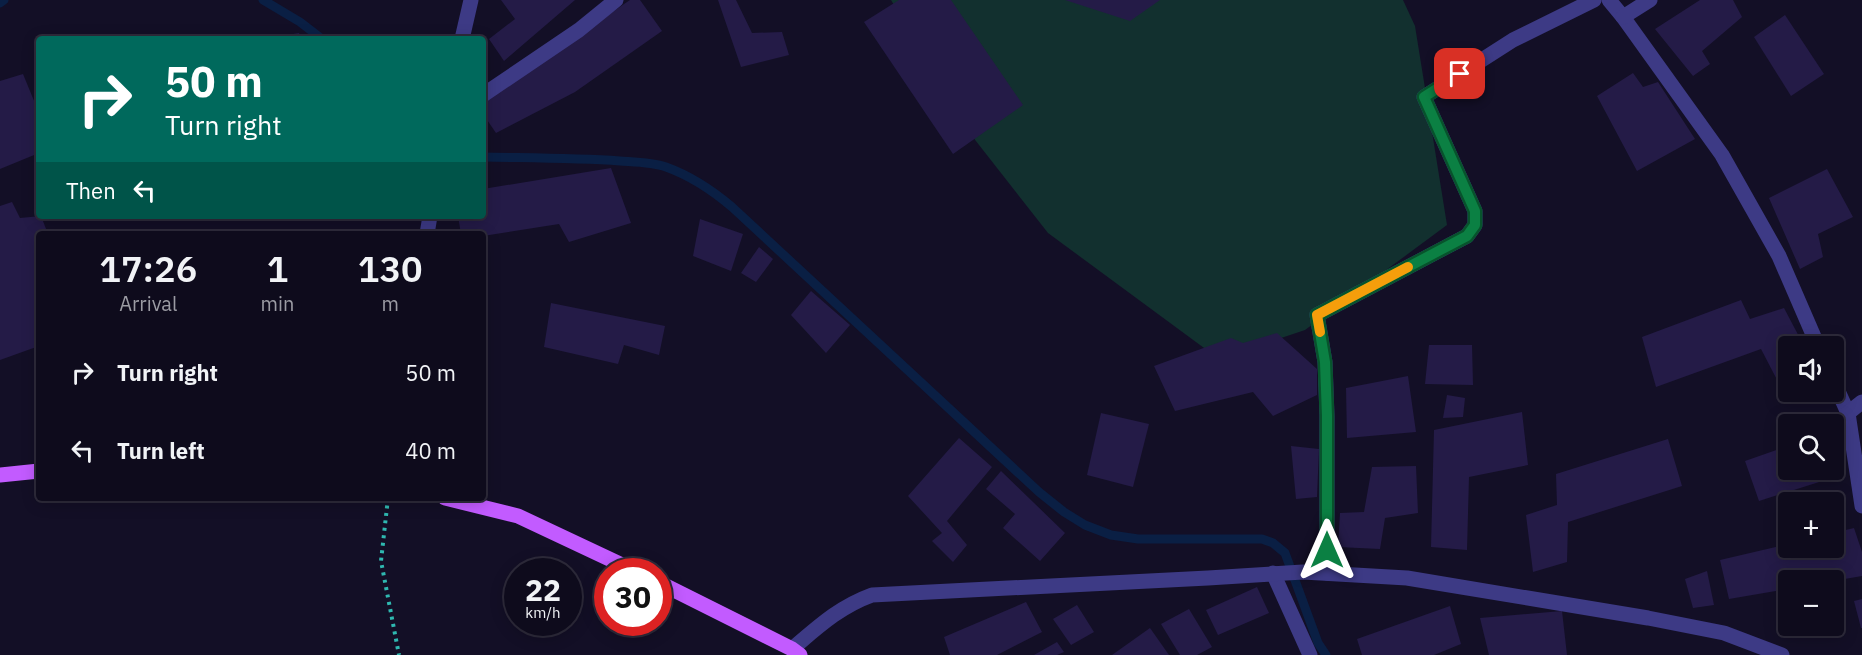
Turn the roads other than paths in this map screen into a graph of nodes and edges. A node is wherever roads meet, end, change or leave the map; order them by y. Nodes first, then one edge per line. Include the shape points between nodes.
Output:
1 (471, 0) edge
2 (616, 0) edge
3 (1594, 0) edge
4 (1609, 0) edge
5 (1650, 0) edge
6 (1623, 17) junction
7 (463, 36) edge
8 (486, 93) edge
9 (1814, 336) edge
10 (1843, 402) edge
11 (1862, 402) edge
12 (1848, 413) junction
13 (36, 471) edge
14 (0, 475) edge
15 (457, 501) edge
16 (1862, 506) edge
17 (607, 558) edge
18 (1279, 573) junction
19 (1326, 573) junction
20 (672, 589) edge
21 (796, 652) edge
22 (1310, 655) edge
23 (1782, 655) edge

1 - 7 street
2 - 8 street
3 - 19 street via 1513,40 1424,97 1475,211 1475,225 1467,236 1317,315 1326,373
4 - 6 street
5 - 6 street
6 - 9 street via 1722,155 1779,256
10 - 12 street
11 - 12 street
12 - 16 street
13 - 14 main road
15 - 17 main road via 518,516
18 - 19 street
18 - 21 street via 872,595 830,617
18 - 22 street
19 - 23 street via 1407,578 1648,618 1724,633
20 - 21 main road

